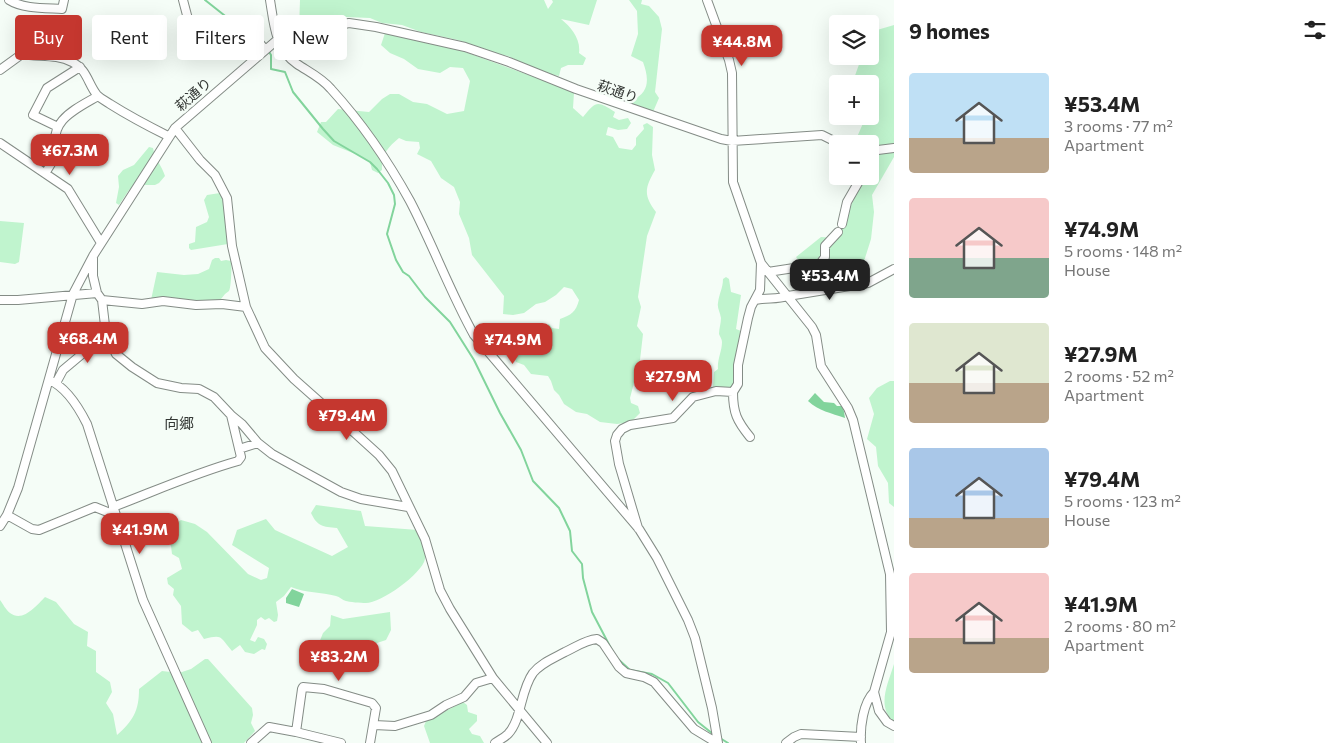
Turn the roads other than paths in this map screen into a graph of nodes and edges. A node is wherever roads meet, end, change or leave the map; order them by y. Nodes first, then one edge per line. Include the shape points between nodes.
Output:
1 (9, 0) edge
2 (64, 0) edge
3 (183, 0) edge
4 (270, 0) edge
5 (707, 0) edge
6 (274, 23) edge
7 (347, 23) edge
8 (274, 42) edge
9 (265, 50) junction
10 (292, 60) edge
11 (80, 67) junction
12 (0, 70) edge
13 (98, 96) junction
14 (58, 127) junction
15 (174, 128) junction
16 (168, 136) junction
17 (829, 138) edge
18 (732, 141) junction
19 (0, 143) edge
20 (894, 148) edge
21 (879, 152) edge
22 (46, 172) junction
23 (857, 185) edge
24 (842, 224) dead end
25 (838, 232) dead end
26 (101, 243) junction
27 (93, 256) junction
28 (761, 263) junction
29 (894, 269) edge
30 (768, 272) junction
31 (97, 293) junction
32 (73, 294) junction
33 (760, 296) junction
34 (788, 296) junction
35 (0, 300) edge
36 (102, 300) junction
37 (246, 307) junction
38 (106, 334) junction
39 (52, 382) junction
40 (733, 392) junction
41 (231, 415) junction
42 (750, 437) dead end
43 (258, 443) junction
44 (239, 450) junction
45 (408, 507) junction
46 (114, 511) junction
47 (7, 515) junction
48 (0, 525) edge
49 (639, 529) junction
50 (492, 678) junction
51 (874, 692) junction
52 (518, 710) junction
53 (374, 725) junction
54 (894, 726) edge
55 (296, 732) junction
56 (861, 740) edge
57 (206, 743) edge
58 (251, 743) edge
59 (341, 743) edge
60 (370, 743) edge
61 (495, 743) edge
62 (547, 743) edge
63 (718, 743) edge
64 (786, 743) edge

1 - 2 street via 62,9
3 - 9 street via 191,23 216,23 243,29
4 - 6 street
5 - 18 street via 732,73
7 - 18 street, 萩通り via 464,47 707,135
8 - 9 street, 萩通り
9 - 15 street, 萩通り
10 - 49 street via 329,86 370,135 410,200 474,335
11 - 12 street via 63,58 22,54
11 - 13 street
11 - 14 street via 46,88 33,115
13 - 14 street via 73,111
13 - 16 street via 132,119
14 - 22 street via 54,138 57,154
15 - 16 street, 萩通り
15 - 37 street via 215,175 227,198 232,246
16 - 26 street, 萩通り
17 - 18 street, 萩通り via 813,135
18 - 28 street via 733,182
19 - 22 street
20 - 21 street
22 - 26 street via 73,195
23 - 24 street via 847,202
25 - 30 street via 825,246 825,257 820,264
26 - 27 street, 萩通り
27 - 31 street
27 - 32 street, 萩通り
28 - 30 street
28 - 33 street
29 - 34 street via 868,283
30 - 34 street
31 - 32 street
31 - 36 street
32 - 35 street
32 - 39 street, 萩通り
33 - 34 street via 772,299
33 - 40 street via 751,307 738,365 738,384
34 - 51 street via 812,327 821,366 853,420 890,574 891,632
36 - 37 street
36 - 38 street
37 - 45 street via 265,348 294,379 383,459
38 - 39 street
38 - 41 street via 116,354 144,376 165,385 205,391
39 - 46 street via 87,424
39 - 47 street, 萩通り
40 - 42 street via 738,422
40 - 49 street via 700,394 673,418 630,425 617,435 619,464
41 - 43 street
41 - 44 street
43 - 44 street
43 - 45 street via 341,492
44 - 46 street via 241,457 238,461 183,478
45 - 50 street via 425,539 440,590
46 - 47 street via 95,506 38,530
46 - 57 street via 143,600
47 - 48 street, 萩通り
49 - 63 street via 657,558 695,638
50 - 52 street
50 - 53 street via 476,683 464,697 431,715 395,726
51 - 54 street via 879,711
51 - 56 street via 866,704
52 - 61 street via 512,729
52 - 62 street
52 - 63 street via 526,686 542,664 597,638 619,667 626,673 654,682 694,729
53 - 55 street via 376,708 372,703 324,689 304,687
53 - 60 street
55 - 58 street via 269,727
55 - 59 street
56 - 64 street via 800,734

